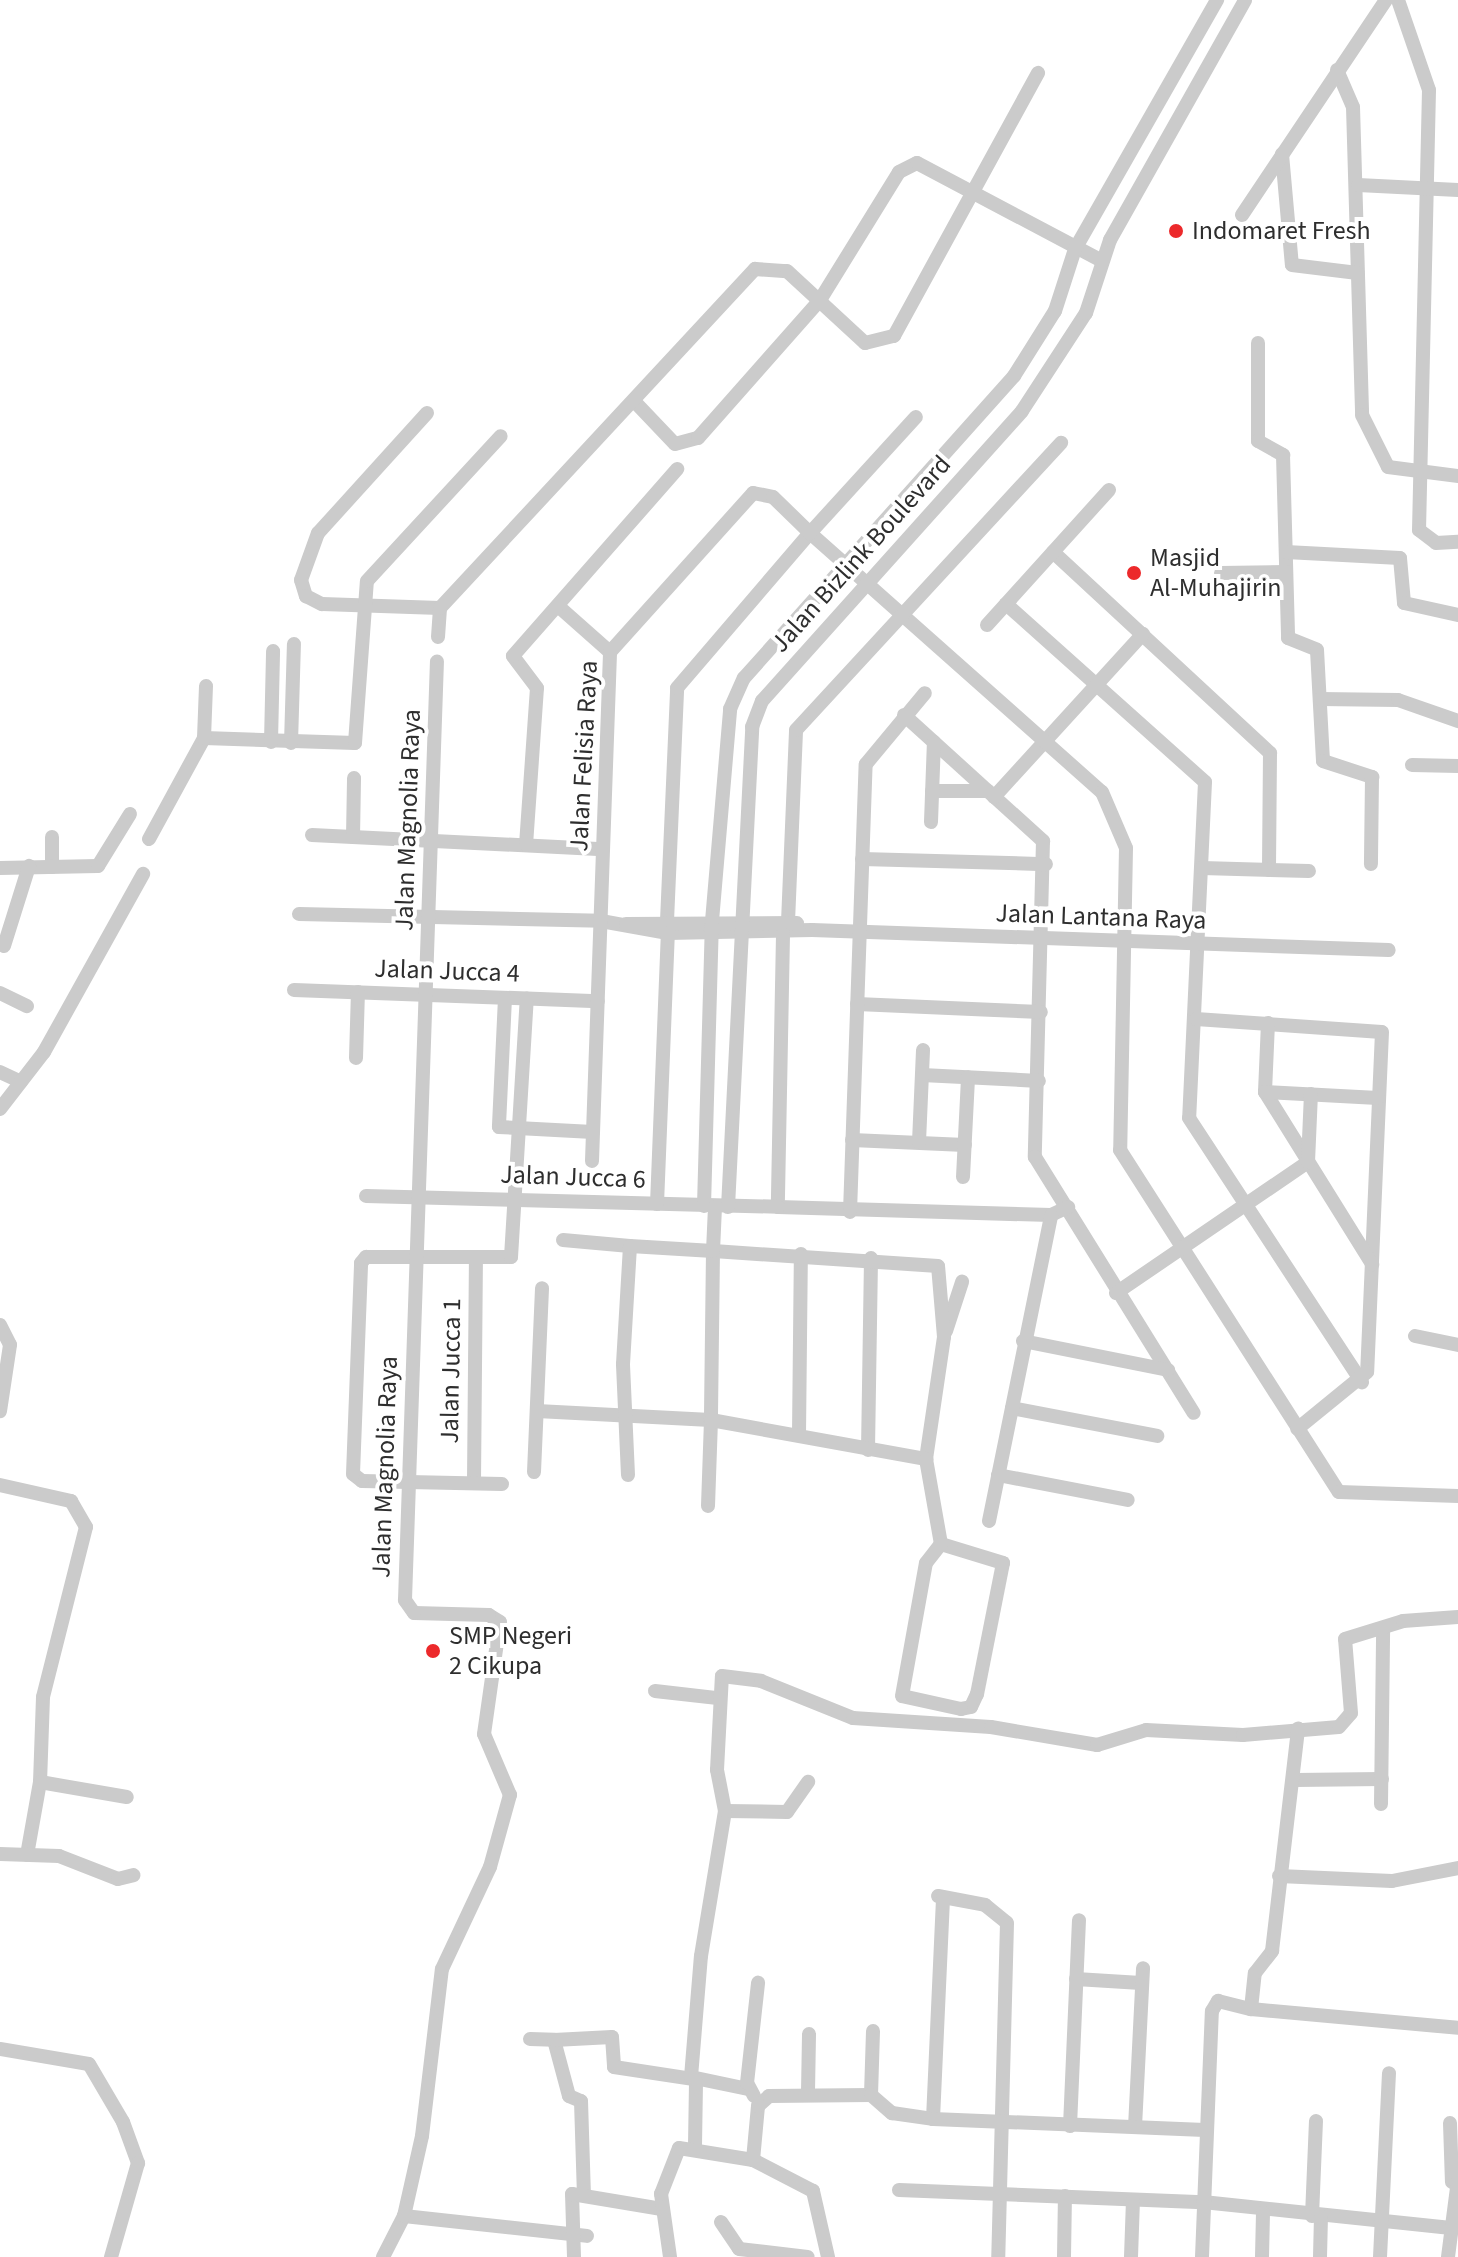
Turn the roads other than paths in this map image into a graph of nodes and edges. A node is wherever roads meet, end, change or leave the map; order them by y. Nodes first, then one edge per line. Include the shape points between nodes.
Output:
1 (1217, 0) edge
2 (1245, 0) edge
3 (1386, 0) edge
4 (1398, 0) edge
5 (1337, 70) junction
6 (1038, 73) dead end
7 (1282, 154) junction
8 (1358, 185) junction
9 (972, 186) junction
10 (1425, 188) junction
11 (1458, 190) edge
12 (1242, 215) dead end
13 (1075, 249) junction
14 (1102, 261) junction
15 (1358, 273) junction
16 (820, 300) junction
17 (1258, 343) dead end
18 (634, 401) junction
19 (427, 413) dead end
20 (916, 417) dead end
21 (501, 436) dead end
22 (1061, 443) dead end
23 (677, 469) dead end
24 (1420, 475) junction
25 (1458, 476) edge
26 (1109, 490) dead end
27 (810, 533) junction
28 (1458, 542) edge
29 (1053, 552) junction
30 (1286, 552) junction
31 (844, 562) junction
32 (1286, 572) junction
33 (1221, 573) dead end
34 (866, 583) junction
35 (1006, 604) junction
36 (365, 606) junction
37 (558, 606) junction
38 (440, 608) junction
39 (902, 611) junction
40 (1458, 615) edge
41 (987, 625) dead end
42 (1143, 634) junction
43 (438, 637) dead end
44 (294, 644) dead end
45 (273, 651) dead end
46 (610, 652) junction
47 (437, 662) dead end
48 (1096, 685) junction
49 (206, 686) dead end
50 (925, 693) dead end
51 (1320, 699) junction
52 (904, 715) junction
53 (1458, 721) edge
54 (204, 738) junction
55 (1045, 741) junction
56 (271, 742) junction
57 (934, 742) junction
58 (291, 743) junction
59 (1412, 765) dead end
60 (1458, 766) edge
61 (354, 778) dead end
62 (932, 791) junction
63 (991, 794) junction
64 (130, 814) dead end
65 (931, 822) dead end
66 (312, 835) dead end
67 (52, 837) dead end
68 (353, 837) junction
69 (149, 839) dead end
70 (432, 841) junction
71 (526, 845) junction
72 (603, 849) junction
73 (862, 859) junction
74 (1046, 864) junction
75 (1371, 864) dead end
76 (29, 866) junction
77 (52, 867) junction
78 (0, 868) edge
79 (1202, 868) junction
80 (1269, 870) junction
81 (1309, 871) dead end
82 (143, 874) dead end
83 (299, 914) dead end
84 (429, 918) junction
85 (601, 921) junction
86 (668, 927) junction
87 (712, 928) junction
88 (743, 928) junction
89 (786, 928) junction
90 (860, 933) junction
91 (1045, 939) junction
92 (1123, 941) junction
93 (1199, 944) junction
94 (4, 946) dead end
95 (1389, 950) dead end
96 (294, 990) dead end
97 (358, 992) junction
98 (0, 993) edge
99 (426, 995) junction
100 (505, 998) junction
101 (527, 998) junction
102 (598, 1001) junction
103 (857, 1004) junction
104 (27, 1006) dead end
105 (1041, 1012) junction
106 (1196, 1019) junction
107 (1268, 1023) junction
108 (923, 1050) dead end
109 (356, 1058) dead end
110 (0, 1072) edge
111 (922, 1075) junction
112 (968, 1077) junction
113 (1039, 1081) junction
114 (21, 1082) junction
115 (1265, 1092) junction
116 (1311, 1094) junction
117 (1378, 1098) junction
118 (0, 1109) edge
119 (521, 1128) junction
120 (593, 1132) junction
121 (852, 1140) junction
122 (919, 1142) junction
123 (965, 1145) junction
124 (592, 1161) dead end
125 (1308, 1162) junction
126 (963, 1177) dead end
127 (366, 1196) dead end
128 (418, 1196) junction
129 (513, 1198) junction
130 (1248, 1203) junction
131 (657, 1204) junction
132 (716, 1207) junction
133 (778, 1207) junction
134 (1068, 1207) junction
135 (850, 1212) junction
136 (1051, 1215) junction
137 (563, 1240) dead end
138 (630, 1246) junction
139 (1182, 1246) junction
140 (713, 1251) junction
141 (801, 1254) junction
142 (871, 1258) junction
143 (417, 1259) junction
144 (476, 1262) junction
145 (1372, 1264) junction
146 (962, 1282) dead end
147 (542, 1288) dead end
148 (1116, 1293) junction
149 (0, 1325) edge
150 (1415, 1336) dead end
151 (944, 1337) junction
152 (1023, 1341) junction
153 (1458, 1345) edge
154 (1168, 1370) junction
155 (1362, 1382) junction
156 (1012, 1408) junction
157 (0, 1411) edge
158 (537, 1411) junction
159 (1194, 1413) dead end
160 (624, 1415) junction
161 (711, 1420) junction
162 (1297, 1429) junction
163 (799, 1434) junction
164 (1157, 1436) dead end
165 (868, 1450) junction
166 (926, 1459) junction
167 (534, 1472) dead end
168 (628, 1475) dead end
169 (998, 1475) junction
170 (408, 1481) junction
171 (474, 1481) junction
172 (502, 1484) dead end
173 (0, 1485) edge
174 (1458, 1496) edge
175 (1128, 1500) dead end
176 (708, 1506) dead end
177 (989, 1521) dead end
178 (941, 1544) junction
179 (1458, 1617) edge
180 (1383, 1632) junction
181 (655, 1691) dead end
182 (716, 1698) junction
183 (1298, 1729) junction
184 (1382, 1779) junction
185 (1295, 1780) junction
186 (40, 1782) junction
187 (808, 1782) dead end
188 (127, 1797) dead end
189 (1381, 1804) dead end
190 (725, 1811) junction
191 (0, 1854) edge
192 (27, 1855) junction
193 (1458, 1868) edge
194 (134, 1875) dead end
195 (1279, 1876) junction
196 (1079, 1920) dead end
197 (1076, 1979) junction
198 (758, 1983) dead end
199 (1251, 2009) junction
200 (1458, 2028) edge
201 (873, 2031) dead end
202 (809, 2034) dead end
203 (530, 2039) dead end
204 (554, 2040) junction
205 (0, 2049) edge
206 (1389, 2073) dead end
207 (694, 2081) junction
208 (748, 2089) junction
209 (808, 2092) junction
210 (871, 2095) junction
211 (761, 2102) junction
212 (933, 2119) junction
213 (1316, 2121) dead end
214 (1000, 2122) junction
215 (1450, 2123) dead end
216 (1070, 2126) junction
217 (1135, 2127) junction
218 (1205, 2130) junction
219 (695, 2146) junction
220 (753, 2160) junction
221 (1455, 2181) edge
222 (899, 2190) dead end
223 (1000, 2192) junction
224 (584, 2195) junction
225 (1065, 2196) junction
226 (1133, 2200) junction
227 (1203, 2202) junction
228 (662, 2209) junction
229 (1263, 2213) junction
230 (404, 2216) junction
231 (1316, 2216) junction
232 (721, 2222) dead end
233 (1381, 2224) junction
234 (1449, 2228) junction
235 (580, 2236) junction
236 (111, 2257) edge
237 (383, 2257) edge
238 (574, 2257) edge
239 (670, 2257) edge
240 (808, 2257) edge
241 (828, 2257) edge
242 (998, 2257) edge
243 (1064, 2257) edge
244 (1131, 2257) edge
245 (1202, 2257) edge
246 (1262, 2257) edge
247 (1320, 2257) edge
248 (1380, 2257) edge
249 (1448, 2257) edge

1 - 13 street, Jalan Bizlink Boulevard
2 - 14 street, Jalan Bizlink Boulevard
3 - 5 street
4 - 10 street via 1429,90
5 - 7 street
5 - 8 street via 1353,107
6 - 9 street
7 - 12 street
7 - 15 street via 1292,265
8 - 10 street
8 - 15 street
9 - 13 street
9 - 16 street via 931,165 899,172
9 - 16 street via 894,336 865,343
10 - 11 street
10 - 24 street
13 - 14 street
13 - 31 street, Jalan Bizlink Boulevard via 1055,311 1014,376
14 - 34 street, Jalan Bizlink Boulevard via 1086,313 1022,411
15 - 24 street via 1362,415 1388,467
16 - 18 street via 787,271 755,269
16 - 18 street via 689,446 675,444
17 - 30 street via 1258,441 1283,455
18 - 38 street
19 - 36 street via 318,533 303,570 302,589 311,600
20 - 27 street
21 - 36 street via 370,578
22 - 39 street
23 - 37 street
24 - 25 street
24 - 28 street via 1419,530 1436,543
26 - 29 street
27 - 31 street
27 - 46 street, Jalan Felisia Raya via 773,497 753,493
27 - 86 street via 677,688
29 - 35 street
29 - 42 street
30 - 32 street
30 - 40 street via 1400,558 1404,603
31 - 34 street
31 - 87 street, Jalan Bizlink Boulevard via 744,678 730,709
32 - 33 street
32 - 51 street via 1288,638 1316,647
34 - 39 street
34 - 88 street, Jalan Bizlink Boulevard via 762,701 752,727
35 - 41 street
35 - 48 street
36 - 38 street
36 - 58 street via 358,739 349,745
37 - 46 street
37 - 71 street via 512,659 537,688
38 - 43 street
39 - 55 street
39 - 89 street via 792,739
42 - 48 street
42 - 80 street via 1270,753
44 - 58 street
45 - 56 street
46 - 72 street, Jalan Felisia Raya
47 - 70 street, Jalan Magnolia Raya
48 - 55 street
48 - 79 street via 1205,782
49 - 54 street
50 - 52 street
51 - 53 street via 1398,700
51 - 75 street via 1323,761 1372,777
52 - 57 street
52 - 73 street via 866,764
54 - 56 street
54 - 69 street
55 - 63 street
55 - 92 street via 1102,792 1120,819 1126,848
56 - 58 street
57 - 62 street
57 - 63 street
59 - 60 street
61 - 68 street
62 - 63 street
62 - 65 street
63 - 74 street via 1043,841
64 - 77 street via 104,862
66 - 68 street
67 - 77 street
68 - 70 street
70 - 71 street
70 - 84 street, Jalan Magnolia Raya
71 - 72 street
72 - 85 street, Jalan Felisia Raya
73 - 74 street
73 - 90 street
74 - 91 street
76 - 77 street
76 - 78 street
76 - 94 street
79 - 80 street
79 - 93 street
80 - 81 street
82 - 114 street
83 - 84 street, Jalan Lantana Raya
84 - 85 street, Jalan Lantana Raya
84 - 99 street, Jalan Magnolia Raya
85 - 86 street, Jalan Lantana Raya
85 - 102 street, Jalan Felisia Raya
86 - 87 street, Jalan Lantana Raya
86 - 131 street
87 - 88 street, Jalan Lantana Raya
87 - 132 street, Jalan Bizlink Boulevard
88 - 89 street, Jalan Lantana Raya
88 - 132 street, Jalan Bizlink Boulevard
89 - 90 street, Jalan Lantana Raya
89 - 133 street
90 - 91 street, Jalan Lantana Raya
90 - 103 street
91 - 92 street, Jalan Lantana Raya
91 - 105 street
92 - 93 street, Jalan Lantana Raya
92 - 139 street via 1116,1131 1120,1150
93 - 95 street, Jalan Lantana Raya
93 - 106 street
96 - 97 street, Jalan Jucca 4
97 - 99 street, Jalan Jucca 4
97 - 109 street
98 - 104 street
99 - 100 street, Jalan Jucca 4
99 - 128 street, Jalan Magnolia Raya
100 - 101 street, Jalan Jucca 4
100 - 119 street via 499,1127
101 - 102 street, Jalan Jucca 4
101 - 119 street
102 - 120 street, Jalan Felisia Raya
103 - 105 street
103 - 121 street
105 - 113 street
106 - 107 street
106 - 130 street via 1189,1118
107 - 115 street
107 - 117 street via 1380,1028
108 - 111 street
110 - 114 street
111 - 112 street
111 - 122 street
112 - 113 street
112 - 123 street
113 - 134 street via 1035,1157
114 - 118 street
115 - 116 street
115 - 125 street
116 - 117 street
116 - 125 street
117 - 145 street
119 - 120 street
119 - 129 street
120 - 124 street, Jalan Felisia Raya
121 - 122 street
121 - 135 street
122 - 123 street
123 - 126 street
125 - 130 street
125 - 145 street
127 - 128 street, Jalan Jucca 6
128 - 129 street, Jalan Jucca 6
128 - 143 street, Jalan Magnolia Raya
129 - 131 street, Jalan Jucca 6
129 - 144 street via 507,1259
130 - 139 street
130 - 155 street
131 - 132 street, Jalan Jucca 6
132 - 133 street, Jalan Jucca 6
132 - 140 street
133 - 135 street, Jalan Jucca 6
134 - 136 street
134 - 148 street
135 - 136 street, Jalan Jucca 6
136 - 152 street
137 - 138 street
138 - 140 street
138 - 160 street
139 - 148 street
139 - 162 street
140 - 141 street
140 - 161 street
141 - 142 street
141 - 163 street
142 - 151 street via 938,1266
142 - 165 street
143 - 144 street
143 - 170 street, Jalan Magnolia Raya
143 - 170 street, Jalan Jucca 1 via 361,1263 352,1467 362,1481
144 - 171 street, Jalan Jucca 1
145 - 155 street
146 - 151 street
147 - 158 street
148 - 154 street
149 - 157 street via 10,1345
150 - 153 street
151 - 166 street
152 - 154 street
152 - 156 street
154 - 159 street
155 - 162 street
156 - 164 street
156 - 169 street
158 - 160 street
158 - 167 street
160 - 161 street
160 - 168 street
161 - 163 street
161 - 176 street
162 - 174 street via 1345,1495
163 - 165 street
165 - 166 street
166 - 178 street
169 - 175 street
169 - 177 street
170 - 171 street, Jalan Jucca 1
170 - 230 street, Jalan Magnolia Raya via 409,1611 489,1615 500,1622 484,1734 510,1795 490,1867 442,1969
171 - 172 street, Jalan Jucca 1
173 - 186 street via 71,1501 86,1527 43,1697
178 - 178 street via 1003,1563 977,1694 971,1707 961,1709 902,1696 926,1563
179 - 180 street via 1403,1621
180 - 183 street via 1345,1639 1348,1722
180 - 184 street
181 - 182 street
182 - 183 street via 725,1675 761,1681 853,1718 991,1727 1097,1745 1146,1730
182 - 190 street
183 - 185 street
184 - 185 street
184 - 189 street
185 - 195 street
186 - 188 street
186 - 192 street
187 - 190 street via 787,1812
190 - 207 street via 701,1956
191 - 192 street
192 - 194 street via 59,1856 118,1879
193 - 195 street via 1401,1880
195 - 199 street via 1272,1951 1255,1973
196 - 197 street
197 - 216 street
197 - 217 street via 1142,1975
198 - 208 street
199 - 200 street
199 - 218 street via 1214,2005
201 - 210 street
202 - 209 street
203 - 204 street
204 - 207 street via 612,2037 614,2067
204 - 224 street via 569,2096 581,2101
205 - 236 street via 89,2064 123,2122 138,2163
206 - 233 street
207 - 208 street
207 - 219 street
208 - 211 street
209 - 210 street
209 - 211 street
210 - 212 street via 892,2113
211 - 220 street
212 - 214 street
212 - 214 street via 940,1896 985,1905 1007,1923
213 - 231 street
214 - 216 street
214 - 223 street
215 - 221 street
216 - 217 street
217 - 218 street
218 - 227 street
219 - 220 street
219 - 228 street via 673,2155
220 - 241 street via 813,2191
221 - 234 street
222 - 223 street
223 - 225 street
223 - 242 street
224 - 228 street
224 - 235 street via 571,2198
225 - 226 street
225 - 243 street
226 - 227 street
226 - 244 street
227 - 229 street
227 - 245 street
228 - 239 street
229 - 231 street
229 - 246 street
230 - 235 street
230 - 237 street, Jalan Magnolia Raya
231 - 233 street
231 - 247 street
232 - 240 street via 739,2249
233 - 234 street
233 - 248 street
234 - 249 street
235 - 238 street

